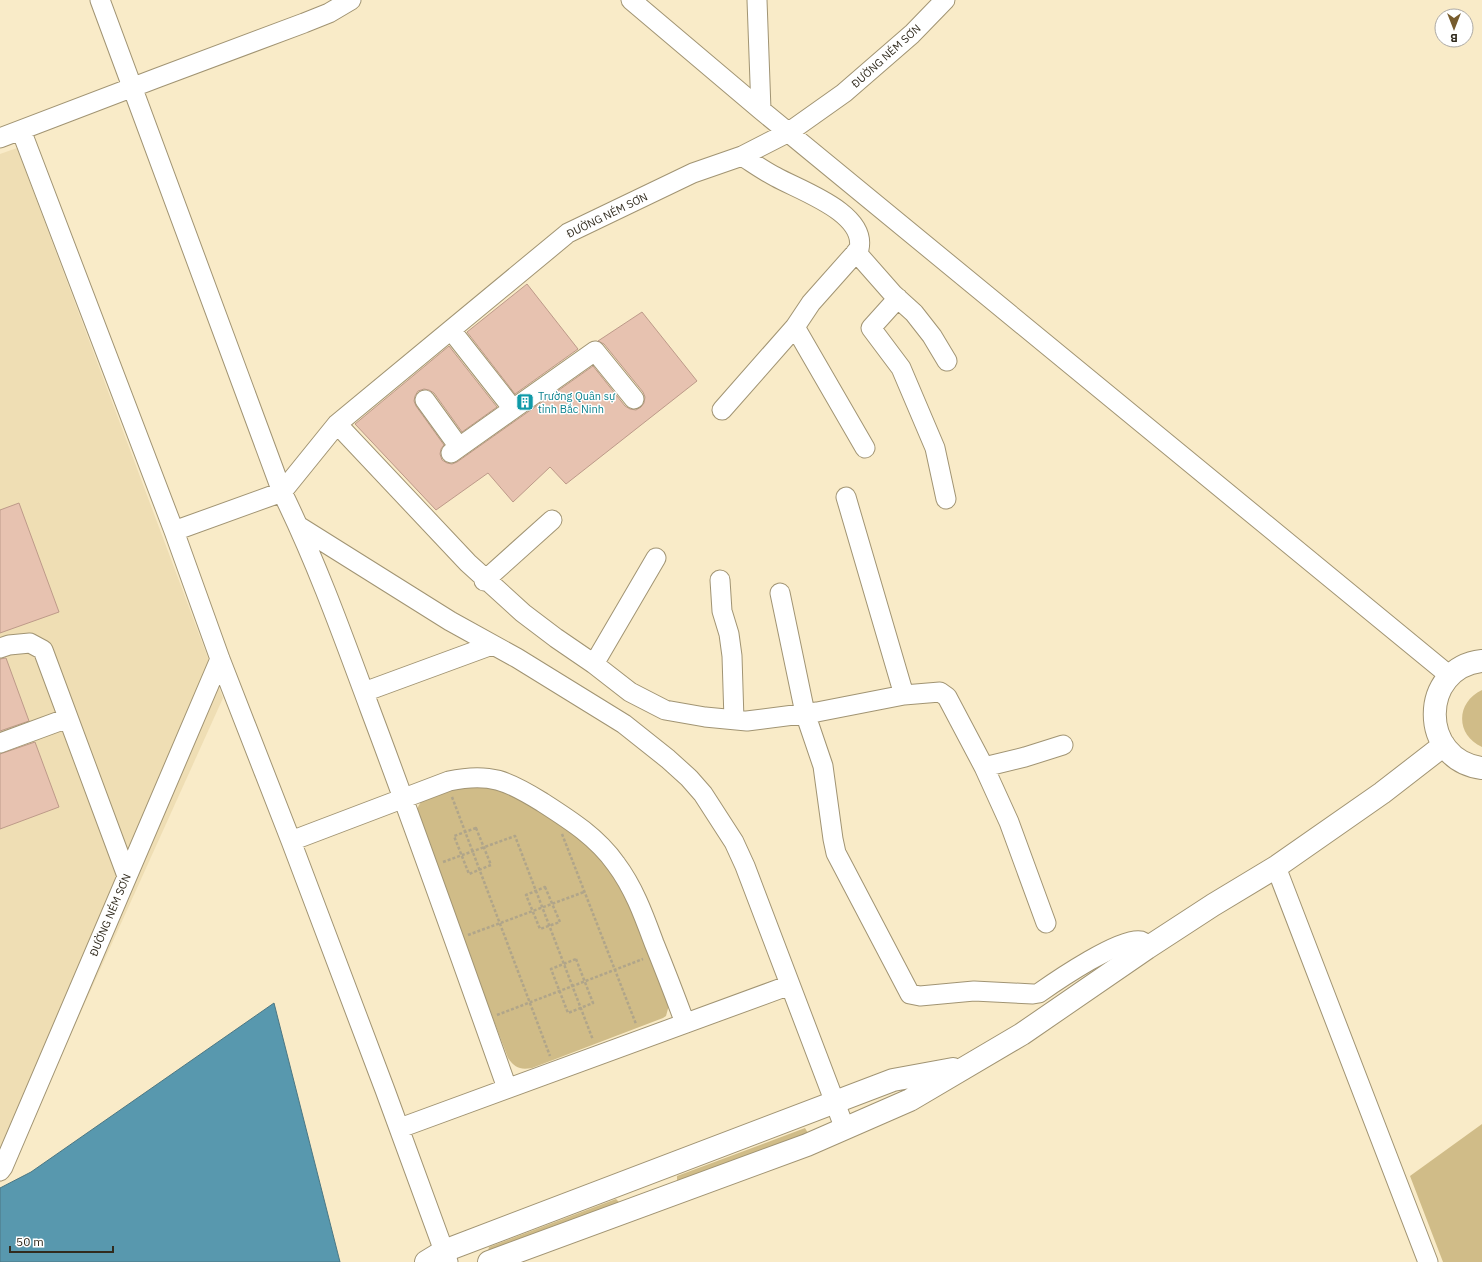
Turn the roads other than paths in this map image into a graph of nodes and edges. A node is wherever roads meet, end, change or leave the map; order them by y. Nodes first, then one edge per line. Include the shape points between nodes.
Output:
1 (100, 0) edge
2 (351, 0) edge
3 (631, 0) edge
4 (756, 0) edge
5 (945, 0) edge
6 (133, 87) junction
7 (761, 110) junction
8 (21, 130) junction
9 (789, 132) junction
10 (0, 138) edge
11 (742, 156) junction
12 (856, 252) junction
13 (898, 298) junction
14 (795, 327) junction
15 (451, 330) junction
16 (948, 361) dead end
17 (634, 399) dead end
18 (425, 400) dead end
19 (513, 409) junction
20 (722, 410) dead end
21 (337, 424) junction
22 (866, 448) dead end
23 (282, 492) junction
24 (846, 496) dead end
25 (946, 499) dead end
26 (552, 520) dead end
27 (300, 527) junction
28 (174, 531) junction
29 (656, 558) dead end
30 (720, 580) dead end
31 (484, 581) dead end
32 (780, 593) dead end
33 (492, 645) junction
34 (0, 648) edge
35 (220, 658) junction
36 (1482, 661) edge
37 (594, 664) junction
38 (1450, 676) junction
39 (364, 692) junction
40 (904, 695) junction
41 (805, 713) junction
42 (68, 718) junction
43 (734, 720) junction
44 (0, 743) edge
45 (1063, 745) dead end
46 (1444, 746) junction
47 (984, 767) junction
48 (1482, 768) edge
49 (403, 798) junction
50 (291, 841) junction
51 (1276, 867) junction
52 (127, 876) junction
53 (1046, 923) dead end
54 (1147, 948) junction
55 (790, 985) junction
56 (1028, 994) junction
57 (1042, 1021) junction
58 (685, 1023) junction
59 (968, 1066) junction
60 (507, 1088) junction
61 (835, 1103) junction
62 (400, 1128) junction
63 (845, 1129) junction
64 (0, 1171) edge
65 (638, 1178) junction
66 (648, 1204) junction
67 (446, 1257) edge
68 (426, 1262) edge
69 (489, 1262) edge
70 (1428, 1262) edge

1 - 6 street
2 - 6 street via 304,23
3 - 7 street
4 - 7 street
5 - 9 street, ĐƯỜNG NÉM SƠN via 912,34 844,93
6 - 8 street
6 - 23 street
7 - 9 street
8 - 10 street
8 - 28 street
9 - 11 street, ĐƯỜNG NÉM SƠN
9 - 38 street
11 - 12 street via 776,177 836,207 858,233 860,243
11 - 15 street, ĐƯỜNG NÉM SƠN via 693,173 568,233
12 - 13 street
12 - 14 street via 810,303
13 - 16 street via 914,313
13 - 25 street via 871,328 901,368 935,448
14 - 20 street
14 - 22 street
15 - 19 street
15 - 21 street, ĐƯỜNG NÉM SƠN
17 - 19 street via 595,350
18 - 19 street via 455,450
21 - 23 street, ĐƯỜNG NÉM SƠN
21 - 37 street via 468,563 523,613
23 - 27 street
23 - 28 street
24 - 40 street
26 - 31 street
27 - 33 street
27 - 39 street
28 - 35 street
29 - 37 street
30 - 43 street via 722,611 732,656
32 - 41 street
33 - 39 street
33 - 55 street via 518,658 624,724 689,778 703,794 734,842
34 - 42 street via 30,643 43,650
35 - 50 street
35 - 52 street, ĐƯỜNG NÉM SƠN
36 - 38 main road via 1469,664
37 - 43 street via 630,692 664,710
38 - 46 main road via 1435,704 1434,715 1435,726
39 - 49 street
40 - 41 street
40 - 47 street via 940,692 947,696
41 - 43 street via 747,721
41 - 56 street via 823,766 836,853 910,994 920,996 974,991
42 - 44 street
42 - 52 street
45 - 47 street
46 - 48 main road via 1458,760
46 - 51 main road
47 - 53 street via 1009,822
49 - 50 street
49 - 58 street via 449,781 463,778 494,778 532,796 577,824 606,852 631,886
49 - 60 street
50 - 62 street
51 - 54 main road
51 - 70 street
52 - 64 street, ĐƯỜNG NÉM SƠN
54 - 56 street via 1145,943 1140,941 1121,945 1038,993
54 - 57 main road
55 - 58 street
55 - 61 street
56 - 57 street
57 - 59 main road
58 - 60 street
59 - 61 main road via 893,1080
59 - 63 main road via 910,1100
60 - 62 street
61 - 63 street
61 - 65 main road
62 - 67 street
63 - 66 main road
65 - 66 main road
65 - 67 main road
66 - 69 main road
67 - 68 main road

